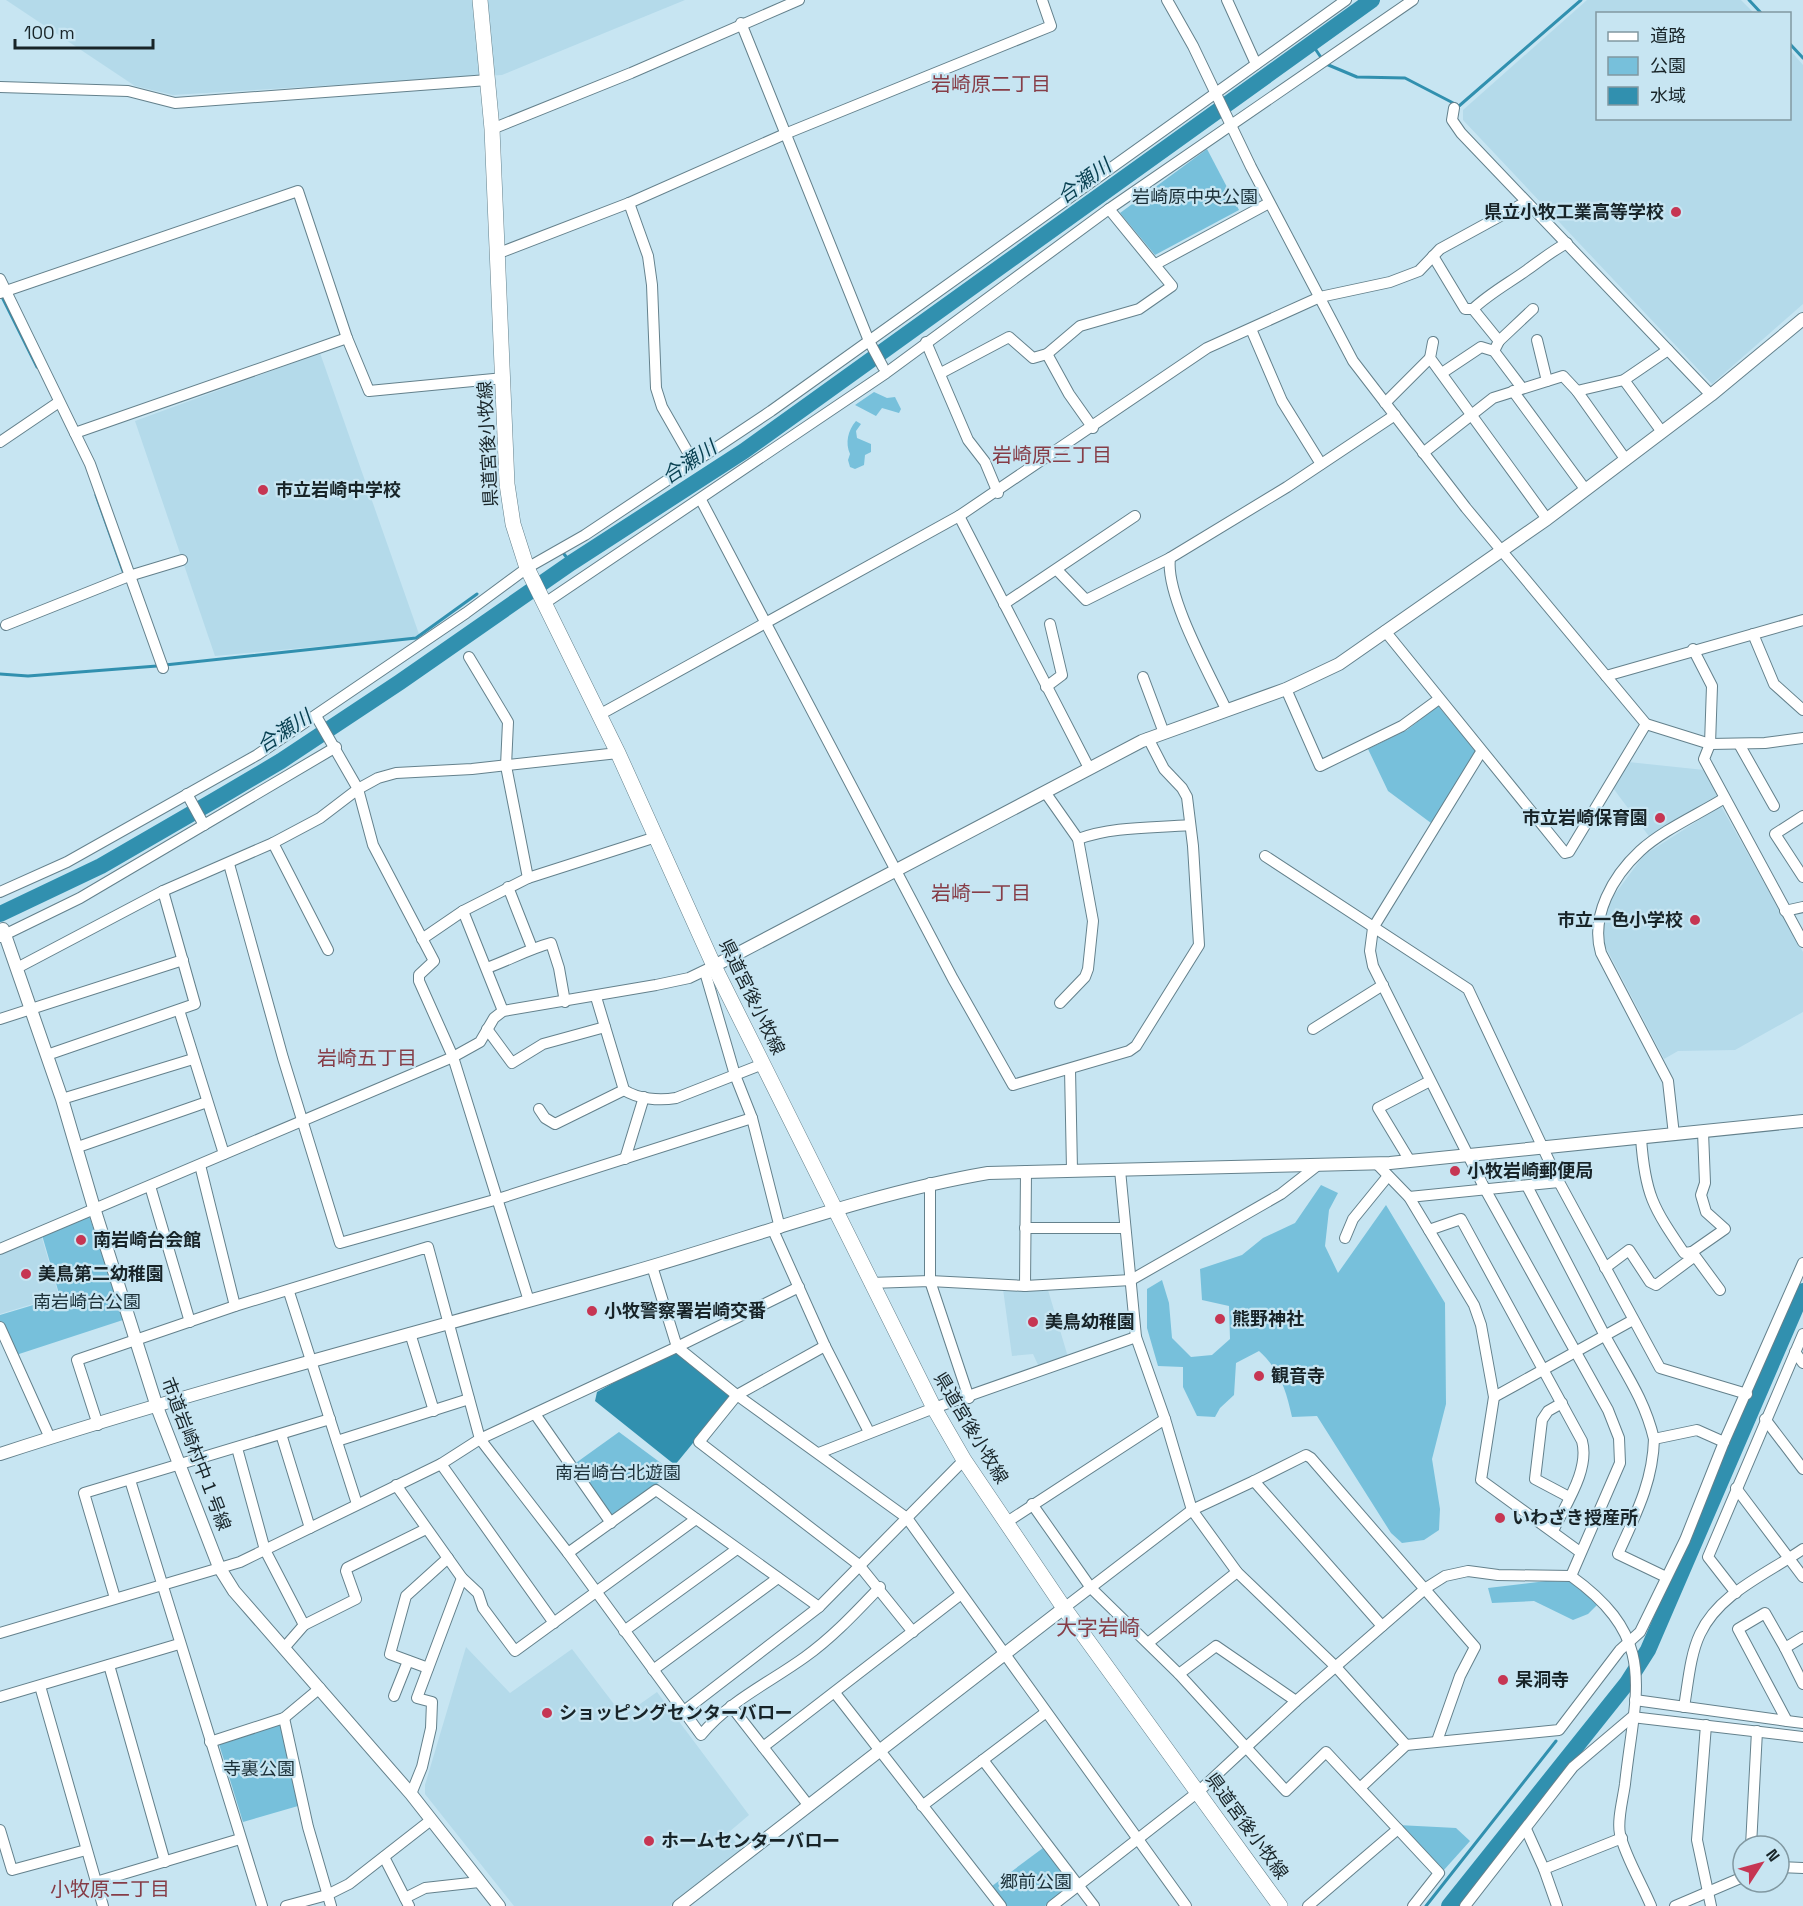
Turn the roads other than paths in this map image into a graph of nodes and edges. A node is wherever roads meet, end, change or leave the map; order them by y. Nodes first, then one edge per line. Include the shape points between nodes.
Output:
1 (480, 0) edge
2 (798, 0) edge
3 (1042, 0) edge
4 (1167, 0) edge
5 (1227, 0) edge
6 (1413, 0) edge
7 (1344, 1) edge
8 (741, 23) junction
9 (1256, 64) junction
10 (488, 80) junction
11 (0, 87) edge
12 (1215, 96) junction
13 (1454, 108) dead end
14 (1230, 126) junction
15 (492, 129) junction
16 (785, 134) junction
17 (1526, 202) junction
18 (628, 203) junction
19 (1269, 203) junction
20 (1109, 209) junction
21 (1567, 243) junction
22 (499, 252) junction
23 (1433, 256) junction
24 (1156, 264) junction
25 (0, 279) edge
26 (3, 292) edge
27 (1320, 297) junction
28 (1473, 309) junction
29 (1533, 309) dead end
30 (1803, 319) edge
31 (1251, 330) junction
32 (347, 338) junction
33 (1537, 340) dead end
34 (869, 341) junction
35 (926, 342) junction
36 (1433, 342) dead end
37 (1497, 346) junction
38 (1668, 350) junction
39 (1047, 354) junction
40 (1430, 358) junction
41 (883, 367) dead end
42 (941, 373) junction
43 (1442, 374) junction
44 (504, 378) junction
45 (1624, 380) junction
46 (1547, 381) junction
47 (1517, 390) junction
48 (1577, 391) junction
49 (1711, 395) junction
50 (59, 402) junction
51 (1385, 403) junction
52 (1471, 414) junction
53 (1395, 415) junction
54 (1094, 428) junction
55 (1662, 432) junction
56 (75, 433) junction
57 (0, 442) edge
58 (1423, 453) junction
59 (1626, 460) junction
60 (694, 463) junction
61 (1321, 464) junction
62 (1585, 489) junction
63 (998, 493) junction
64 (701, 500) junction
65 (959, 516) junction
66 (1135, 516) dead end
67 (1547, 519) junction
68 (1502, 552) junction
69 (1170, 558) junction
70 (182, 560) dead end
71 (1057, 570) junction
72 (528, 571) junction
73 (125, 577) junction
74 (545, 603) junction
75 (1004, 604) junction
76 (1803, 620) edge
77 (767, 623) junction
78 (1050, 624) dead end
79 (6, 626) dead end
80 (1386, 631) junction
81 (1753, 634) junction
82 (1693, 649) junction
83 (469, 657) dead end
84 (163, 668) dead end
85 (1606, 676) junction
86 (1143, 677) dead end
87 (1047, 687) junction
88 (1286, 689) junction
89 (1439, 699) junction
90 (1226, 709) junction
91 (1803, 710) edge
92 (599, 715) junction
93 (318, 718) junction
94 (1646, 724) junction
95 (1164, 733) junction
96 (1148, 738) junction
97 (1803, 738) edge
98 (1710, 744) junction
99 (1738, 744) junction
100 (334, 745) junction
101 (1481, 752) junction
102 (618, 753) junction
103 (506, 766) junction
104 (1089, 768) junction
105 (358, 789) junction
106 (1045, 792) junction
107 (187, 794) junction
108 (1723, 799) junction
109 (1774, 806) dead end
110 (1803, 816) edge
111 (204, 825) junction
112 (1190, 825) junction
113 (656, 837) junction
114 (1078, 839) junction
115 (273, 843) junction
116 (1264, 856) dead end
117 (229, 864) junction
118 (898, 871) junction
119 (1802, 875) edge
120 (528, 878) junction
121 (508, 887) junction
122 (163, 891) junction
123 (0, 892) edge
124 (1803, 907) edge
125 (464, 911) junction
126 (1785, 911) junction
127 (1373, 927) junction
128 (2, 931) edge
129 (422, 939) junction
130 (1803, 942) edge
131 (532, 948) junction
132 (328, 950) dead end
133 (183, 960) junction
134 (17, 968) junction
135 (487, 968) junction
136 (710, 969) junction
137 (1383, 985) junction
138 (596, 997) junction
139 (565, 1002) junction
140 (1060, 1003) dead end
141 (29, 1008) junction
142 (179, 1010) junction
143 (503, 1011) junction
144 (0, 1019) edge
145 (605, 1027) junction
146 (487, 1029) junction
147 (1313, 1029) dead end
148 (47, 1055) junction
149 (453, 1058) junction
150 (193, 1059) junction
151 (763, 1064) junction
152 (1070, 1069) junction
153 (735, 1075) junction
154 (1430, 1081) junction
155 (624, 1090) junction
156 (644, 1097) junction
157 (63, 1099) junction
158 (207, 1102) junction
159 (539, 1109) dead end
160 (752, 1118) junction
161 (1803, 1121) edge
162 (303, 1122) junction
163 (1703, 1132) junction
164 (1674, 1135) junction
165 (1641, 1138) junction
166 (78, 1147) junction
167 (1542, 1148) junction
168 (224, 1154) junction
169 (1469, 1156) junction
170 (625, 1159) junction
171 (1410, 1161) junction
172 (1377, 1164) junction
173 (200, 1165) junction
174 (1318, 1165) junction
175 (1072, 1170) junction
176 (1120, 1170) junction
177 (1026, 1172) junction
178 (1388, 1176) junction
179 (1559, 1182) junction
180 (930, 1183) junction
181 (150, 1186) junction
182 (1527, 1186) junction
183 (1485, 1189) junction
184 (1409, 1197) junction
185 (498, 1199) junction
186 (94, 1209) junction
187 (837, 1211) junction
188 (1025, 1228) junction
189 (1124, 1228) junction
190 (777, 1229) junction
191 (1429, 1230) junction
192 (1345, 1238) dead end
193 (0, 1249) edge
194 (1692, 1252) junction
195 (1803, 1263) edge
196 (652, 1266) junction
197 (1605, 1268) junction
198 (1131, 1280) junction
199 (930, 1281) junction
200 (870, 1283) junction
201 (1025, 1286) junction
202 (799, 1287) junction
203 (1720, 1290) dead end
204 (289, 1292) junction
205 (529, 1301) junction
206 (235, 1306) junction
207 (1634, 1320) junction
208 (190, 1322) junction
209 (448, 1322) junction
210 (0, 1327) edge
211 (410, 1333) junction
212 (1803, 1334) edge
213 (1605, 1336) junction
214 (1136, 1337) junction
215 (136, 1340) junction
216 (825, 1346) junction
217 (677, 1347) junction
218 (1576, 1351) junction
219 (1795, 1352) junction
220 (311, 1362) junction
221 (1803, 1363) edge
222 (1543, 1368) junction
223 (1747, 1394) junction
224 (737, 1395) junction
225 (1494, 1397) junction
226 (969, 1398) junction
227 (469, 1400) junction
228 (1562, 1403) junction
229 (157, 1407) junction
230 (934, 1408) junction
231 (434, 1411) junction
232 (535, 1414) junction
233 (330, 1419) junction
234 (1165, 1419) junction
235 (1766, 1419) junction
236 (98, 1425) junction
237 (869, 1432) junction
238 (281, 1434) junction
239 (50, 1438) junction
240 (480, 1439) junction
241 (1654, 1439) junction
242 (337, 1441) junction
243 (1724, 1442) junction
244 (237, 1448) junction
245 (819, 1453) junction
246 (0, 1454) edge
247 (964, 1460) junction
248 (441, 1464) junction
249 (180, 1465) junction
250 (1803, 1469) edge
251 (130, 1480) junction
252 (1254, 1481) junction
253 (396, 1485) junction
254 (1736, 1488) junction
255 (1569, 1497) junction
256 (357, 1504) junction
257 (1032, 1504) junction
258 (1192, 1510) junction
259 (907, 1518) junction
260 (696, 1519) junction
261 (1007, 1522) junction
262 (611, 1523) junction
263 (310, 1528) junction
264 (426, 1529) junction
265 (1553, 1531) junction
266 (737, 1549) junction
267 (1803, 1549) edge
268 (265, 1550) junction
269 (1580, 1552) junction
270 (568, 1553) junction
271 (448, 1558) junction
272 (1789, 1558) junction
273 (859, 1565) junction
274 (219, 1567) junction
275 (1237, 1572) junction
276 (1571, 1576) junction
277 (1666, 1577) junction
278 (1803, 1577) edge
279 (462, 1578) junction
280 (778, 1578) junction
281 (161, 1585) junction
282 (880, 1587) junction
283 (1092, 1588) junction
284 (1426, 1588) junction
285 (596, 1592) junction
286 (1736, 1593) junction
287 (960, 1595) junction
288 (115, 1598) junction
289 (819, 1607) junction
290 (1064, 1608) junction
291 (554, 1623) junction
292 (304, 1625) junction
293 (1382, 1626) junction
294 (624, 1631) junction
295 (913, 1632) junction
296 (0, 1633) edge
297 (1803, 1636) edge
298 (1630, 1641) junction
299 (1148, 1643) junction
300 (179, 1644) junction
301 (284, 1648) junction
302 (1785, 1648) junction
303 (1004, 1654) junction
304 (408, 1661) junction
305 (109, 1665) junction
306 (1336, 1667) junction
307 (428, 1668) junction
308 (653, 1670) junction
309 (1179, 1674) junction
310 (1803, 1684) edge
311 (40, 1686) junction
312 (320, 1688) junction
313 (835, 1693) junction
314 (394, 1696) dead end
315 (0, 1697) edge
316 (1635, 1700) junction
317 (1296, 1701) junction
318 (731, 1706) junction
319 (1684, 1707) junction
320 (684, 1711) junction
321 (1045, 1713) junction
322 (284, 1718) junction
323 (1632, 1718) junction
324 (1787, 1721) junction
325 (1803, 1723) edge
326 (1707, 1725) junction
327 (1756, 1731) junction
328 (1803, 1737) edge
329 (210, 1742) junction
330 (1437, 1742) junction
331 (1406, 1745) junction
332 (763, 1747) junction
333 (1248, 1748) junction
334 (880, 1751) junction
335 (983, 1760) junction
336 (1360, 1788) junction
337 (1198, 1792) junction
338 (411, 1794) junction
339 (809, 1806) junction
340 (922, 1806) junction
341 (431, 1820) junction
342 (1398, 1829) junction
343 (1526, 1829) junction
344 (0, 1830) edge
345 (1751, 1834) edge
346 (1622, 1838) junction
347 (240, 1839) junction
348 (1137, 1841) junction
349 (2, 1846) edge
350 (86, 1850) junction
351 (384, 1857) junction
352 (165, 1862) junction
353 (1544, 1869) junction
354 (96, 1882) junction
355 (479, 1882) junction
356 (1731, 1882) edge
357 (1078, 1885) junction
358 (1707, 1892) junction
359 (329, 1900) edge
360 (407, 1902) edge
361 (1467, 1905) edge
362 (103, 1906) edge
363 (262, 1906) edge
364 (286, 1906) edge
365 (499, 1906) edge
366 (679, 1906) edge
367 (1001, 1906) edge
368 (1052, 1906) edge
369 (1094, 1906) edge
370 (1186, 1906) edge
371 (1280, 1906) edge
372 (1308, 1906) edge
373 (1413, 1906) edge
374 (1557, 1906) edge
375 (1651, 1906) edge
376 (1675, 1906) edge
377 (1711, 1906) edge

1 - 10 main road, 県道宮後小牧線
2 - 8 street
3 - 16 street via 1051,26
4 - 12 street
5 - 9 street
6 - 14 street
7 - 9 street
8 - 15 street
8 - 16 street
9 - 12 street
10 - 11 street via 175,104 128,91
10 - 15 main road, 県道宮後小牧線
12 - 14 street
12 - 34 street
13 - 17 street via 1452,120 1461,133
14 - 19 street
14 - 20 street
15 - 22 main road, 県道宮後小牧線
16 - 18 street
16 - 34 street
17 - 21 street
17 - 23 street
18 - 22 street
18 - 60 street via 648,256 656,388 662,407
19 - 24 street
19 - 27 street
20 - 24 street
20 - 35 street
21 - 28 street via 1543,256
21 - 38 street
22 - 44 main road, 県道宮後小牧線
23 - 27 street via 1419,271 1390,282
23 - 28 street via 1465,309
24 - 39 street via 1172,286 1139,309 1080,326
25 - 26 street
26 - 32 street via 298,191
26 - 50 street
27 - 31 street
27 - 51 street via 1353,361
28 - 37 street
29 - 37 street
30 - 49 street
31 - 54 street via 1207,348
31 - 61 street via 1282,401
32 - 44 street via 369,391
32 - 56 street
33 - 46 street
34 - 41 street
34 - 60 street
35 - 42 street
35 - 64 street
36 - 40 street
37 - 43 street via 1481,347
37 - 47 street
38 - 45 street
38 - 49 street
39 - 42 street via 1033,358 1009,337
39 - 54 street
40 - 43 street
40 - 51 street
42 - 63 street via 968,440 985,462
43 - 52 street
44 - 72 main road, 県道宮後小牧線 via 509,494 513,524
45 - 48 street
45 - 55 street
46 - 47 street
46 - 48 street via 1563,376
47 - 52 street via 1494,398
47 - 62 street
48 - 59 street
49 - 55 street
50 - 56 street
50 - 57 street
51 - 53 street
52 - 58 street
52 - 67 street
53 - 58 street
53 - 61 street
54 - 63 street
55 - 59 street
56 - 73 street via 90,464
58 - 68 street
59 - 62 street
60 - 72 street
61 - 69 street
62 - 67 street
63 - 65 street
64 - 74 street
64 - 77 street
65 - 75 street
65 - 77 street
66 - 71 street
67 - 68 street
68 - 80 street
68 - 85 street
69 - 71 street via 1086,600
69 - 90 street via 1168,569 1184,617
70 - 73 street
71 - 75 street
72 - 74 main road, 県道宮後小牧線
72 - 93 street
73 - 79 street
73 - 84 street
74 - 92 main road, 県道宮後小牧線
75 - 87 street
76 - 81 street
77 - 92 street
77 - 118 street
78 - 87 street via 1062,675
80 - 88 street via 1340,664
80 - 89 street
81 - 82 street
81 - 91 street via 1774,684
82 - 85 street
82 - 98 street via 1712,686
83 - 103 street via 508,722
85 - 94 street
86 - 95 street
87 - 104 street
88 - 89 street via 1320,766 1402,726
88 - 90 street
89 - 101 street
90 - 95 street
92 - 102 main road, 県道宮後小牧線
93 - 100 street
93 - 107 street
94 - 98 street
94 - 101 street via 1565,853
95 - 96 street
96 - 104 street
96 - 112 street via 1164,769 1182,788
97 - 99 street
98 - 99 street
98 - 108 street via 1704,759
99 - 109 street
100 - 105 street
100 - 111 street
101 - 127 street
102 - 103 street
102 - 113 main road, 県道宮後小牧線
103 - 105 street via 396,773
103 - 120 street
104 - 106 street
105 - 115 street via 320,818
105 - 129 street via 373,845
106 - 114 street
106 - 118 street
107 - 111 street
107 - 123 street via 67,862
108 - 126 street
108 - 164 street via 1640,851 1601,906 1596,938 1668,1080
110 - 119 street via 1774,834
111 - 128 street via 80,898
112 - 114 street via 1128,829
112 - 152 street via 1199,938 1196,952 1136,1046
113 - 120 street
113 - 136 main road, 県道宮後小牧線
114 - 140 street via 1093,921 1089,964 1084,977
115 - 117 street
115 - 132 street
116 - 127 street
117 - 122 street
117 - 162 street
118 - 136 street
118 - 152 street via 1011,1083
120 - 121 street
121 - 125 street
121 - 131 street
122 - 133 street
122 - 134 street
124 - 126 street
125 - 129 street
125 - 135 street
126 - 130 street
127 - 137 street via 1370,951
127 - 167 street via 1468,989
128 - 134 street, 市道岩崎村中１号線
129 - 149 street via 434,961 419,975 419,981
131 - 135 street
131 - 139 street via 554,945
133 - 141 street
133 - 142 street via 195,1004
134 - 141 street, 市道岩崎村中１号線
135 - 143 street
136 - 138 street via 689,978
136 - 151 main road, 県道宮後小牧線
136 - 153 street
137 - 147 street
137 - 154 street
138 - 139 street
138 - 145 street
139 - 143 street
141 - 144 street
141 - 148 street, 市道岩崎村中１号線
142 - 148 street
142 - 150 street
143 - 146 street
145 - 146 street via 543,1044 512,1063
145 - 155 street
146 - 149 street via 480,1042
148 - 157 street, 市道岩崎村中１号線
149 - 162 street
149 - 185 street
150 - 157 street
150 - 158 street
151 - 153 street
151 - 187 main road, 県道宮後小牧線
152 - 175 street
153 - 156 street via 675,1098
153 - 160 street
154 - 169 street
154 - 171 street via 1378,1108
155 - 156 street
155 - 159 street via 555,1124
156 - 170 street
157 - 166 street, 市道岩崎村中１号線
158 - 166 street
158 - 168 street
160 - 170 street
160 - 190 street
161 - 163 street
162 - 168 street
162 - 185 street via 340,1243
163 - 164 street
163 - 194 street via 1705,1183 1701,1195 1706,1212 1725,1229
164 - 165 street
165 - 167 street
165 - 194 street via 1644,1178 1655,1210 1684,1254
166 - 186 street, 市道岩崎村中１号線
167 - 169 street
167 - 179 street
168 - 173 street
169 - 171 street
169 - 183 street
170 - 185 street
171 - 172 street
172 - 174 street
172 - 178 street
173 - 181 street
173 - 206 street
174 - 176 street
174 - 198 street via 1281,1194
175 - 176 street
175 - 177 street
176 - 189 street
177 - 180 street via 988,1173
177 - 188 street
178 - 184 street
178 - 192 street via 1353,1219
179 - 182 street
179 - 197 street
180 - 187 street
180 - 199 street
181 - 186 street
181 - 208 street
182 - 183 street
182 - 213 street
183 - 184 street
183 - 218 street
184 - 191 street
185 - 205 street
186 - 193 street
186 - 215 street, 市道岩崎村中１号線
187 - 190 street
187 - 200 main road, 県道宮後小牧線
188 - 189 street
188 - 201 street
189 - 198 street
190 - 196 street
190 - 202 street
191 - 222 street via 1461,1220
191 - 225 street via 1474,1305
194 - 197 street via 1691,1259 1656,1285 1629,1250
194 - 203 street
195 - 223 street
196 - 205 street
196 - 217 street
197 - 207 street
198 - 201 street
198 - 214 street
199 - 200 street
199 - 201 street
199 - 226 street
200 - 230 main road, 県道宮後小牧線
202 - 216 street
202 - 217 street
204 - 206 street
204 - 209 street via 428,1247
204 - 220 street
205 - 209 street
206 - 208 street
207 - 213 street
207 - 223 street via 1660,1368
208 - 215 street
209 - 211 street
209 - 227 street
210 - 239 street
211 - 220 street
211 - 231 street
212 - 219 street
213 - 218 street
213 - 241 street via 1638,1390
214 - 226 street
214 - 234 street
215 - 229 street, 市道岩崎村中１号線
215 - 236 street via 77,1360
216 - 224 street
216 - 237 street
217 - 224 street
217 - 232 street
218 - 222 street
218 - 269 street via 1612,1419 1621,1446 1620,1463
219 - 221 street
219 - 235 street
220 - 229 street
220 - 233 street
222 - 225 street
222 - 228 street
223 - 243 street
224 - 245 street
224 - 273 street via 699,1442
225 - 265 street via 1481,1480
226 - 230 street
227 - 231 street
227 - 240 street
228 - 255 street via 1585,1451
228 - 255 street via 1542,1420 1535,1479
229 - 236 street
229 - 249 street, 市道岩崎村中１号線
230 - 237 street
230 - 247 main road, 県道宮後小牧線
231 - 242 street
232 - 240 street
232 - 262 street
233 - 238 street
233 - 242 street
234 - 257 street
234 - 258 street
235 - 250 street
235 - 254 street
236 - 239 street
237 - 245 street
238 - 244 street
238 - 263 street
239 - 246 street
240 - 248 street
240 - 270 street
241 - 243 street via 1697,1430
241 - 277 street via 1648,1486 1618,1554
242 - 256 street
243 - 277 street
244 - 249 street
244 - 268 street
245 - 259 street
247 - 259 street
247 - 261 main road, 県道宮後小牧線
248 - 253 street
248 - 291 street
249 - 251 street
249 - 274 street, 市道岩崎村中１号線
251 - 281 street
251 - 288 street via 84,1493
252 - 258 street
252 - 284 street via 1306,1455 1311,1458
252 - 293 street
253 - 256 street
253 - 264 street
254 - 272 street
254 - 286 street via 1708,1557
255 - 265 street
256 - 263 street
257 - 261 street
257 - 283 street
258 - 275 street
258 - 283 street
259 - 273 street
259 - 287 street
260 - 262 street via 656,1490
260 - 266 street
260 - 285 street
261 - 290 main road, 県道宮後小牧線
262 - 270 street
263 - 268 street
264 - 271 street
264 - 292 street via 347,1568 356,1599
265 - 269 street
266 - 280 street
266 - 294 street
267 - 272 street
268 - 274 street
268 - 292 street
269 - 276 street
270 - 285 street
271 - 279 street
271 - 304 street via 406,1596 390,1654
272 - 278 street
272 - 286 street
273 - 282 street
273 - 289 street
274 - 281 street
274 - 301 street, 市道岩崎村中１号線 via 234,1591
275 - 299 street
275 - 306 street
276 - 284 street via 1468,1571 1445,1576
276 - 298 street via 1603,1601
277 - 298 street via 1640,1632
279 - 291 street via 478,1593 483,1608 515,1651
279 - 307 street
280 - 289 street
280 - 308 street
281 - 288 street
281 - 300 street
282 - 295 street
282 - 318 street via 805,1657
283 - 290 street
283 - 299 street
284 - 293 street
284 - 330 street via 1475,1647 1460,1676
285 - 291 street
285 - 294 street
286 - 319 street via 1721,1604 1699,1636
287 - 295 street
287 - 303 street
288 - 296 street
289 - 320 street
290 - 303 street
290 - 337 main road, 県道宮後小牧線
292 - 301 street
293 - 306 street
294 - 308 street
295 - 313 street
297 - 302 street
298 - 316 street via 1636,1674
298 - 330 street via 1559,1730
299 - 309 street
300 - 305 street
300 - 329 street
301 - 312 street, 市道岩崎村中１号線
302 - 310 street
302 - 324 street via 1765,1613 1738,1629
303 - 321 street
303 - 334 street
304 - 307 street
304 - 314 street
305 - 311 street
305 - 352 street
306 - 317 street
306 - 331 street
307 - 338 street via 417,1698 432,1702 431,1728
308 - 320 street
309 - 317 street via 1216,1646
309 - 333 street
311 - 315 street
311 - 350 street
312 - 322 street
312 - 338 street, 市道岩崎村中１号線
313 - 332 street
313 - 334 street
316 - 319 street
316 - 323 street
317 - 333 street
318 - 320 street via 718,1714 701,1735
318 - 332 street
319 - 324 street
321 - 335 street
321 - 348 street
322 - 329 street
322 - 359 street
323 - 326 street
323 - 343 street via 1573,1767
323 - 346 street
324 - 325 street
326 - 327 street
326 - 358 street via 1697,1840
327 - 328 street
327 - 345 street
329 - 347 street
330 - 331 street
331 - 336 street
332 - 339 street
333 - 336 street via 1286,1791 1326,1752
333 - 337 street
334 - 339 street
334 - 340 street
335 - 340 street
335 - 357 street
336 - 342 street
337 - 348 street
337 - 371 main road, 県道宮後小牧線
338 - 341 street, 市道岩崎村中１号線
339 - 366 street
340 - 367 street
341 - 351 street
341 - 355 street, 市道岩崎村中１号線
342 - 372 street
342 - 373 street via 1439,1873
343 - 353 street
343 - 361 street
344 - 349 street
346 - 353 street
346 - 375 street
347 - 352 street
347 - 363 street
348 - 357 street
348 - 370 street
349 - 350 street via 12,1870
350 - 354 street
351 - 359 street
351 - 360 street
352 - 354 street
353 - 374 street
354 - 362 street
355 - 360 street via 425,1888
355 - 365 street, 市道岩崎村中１号線
356 - 358 street
357 - 368 street
357 - 369 street
358 - 376 street
358 - 377 street
359 - 364 street

